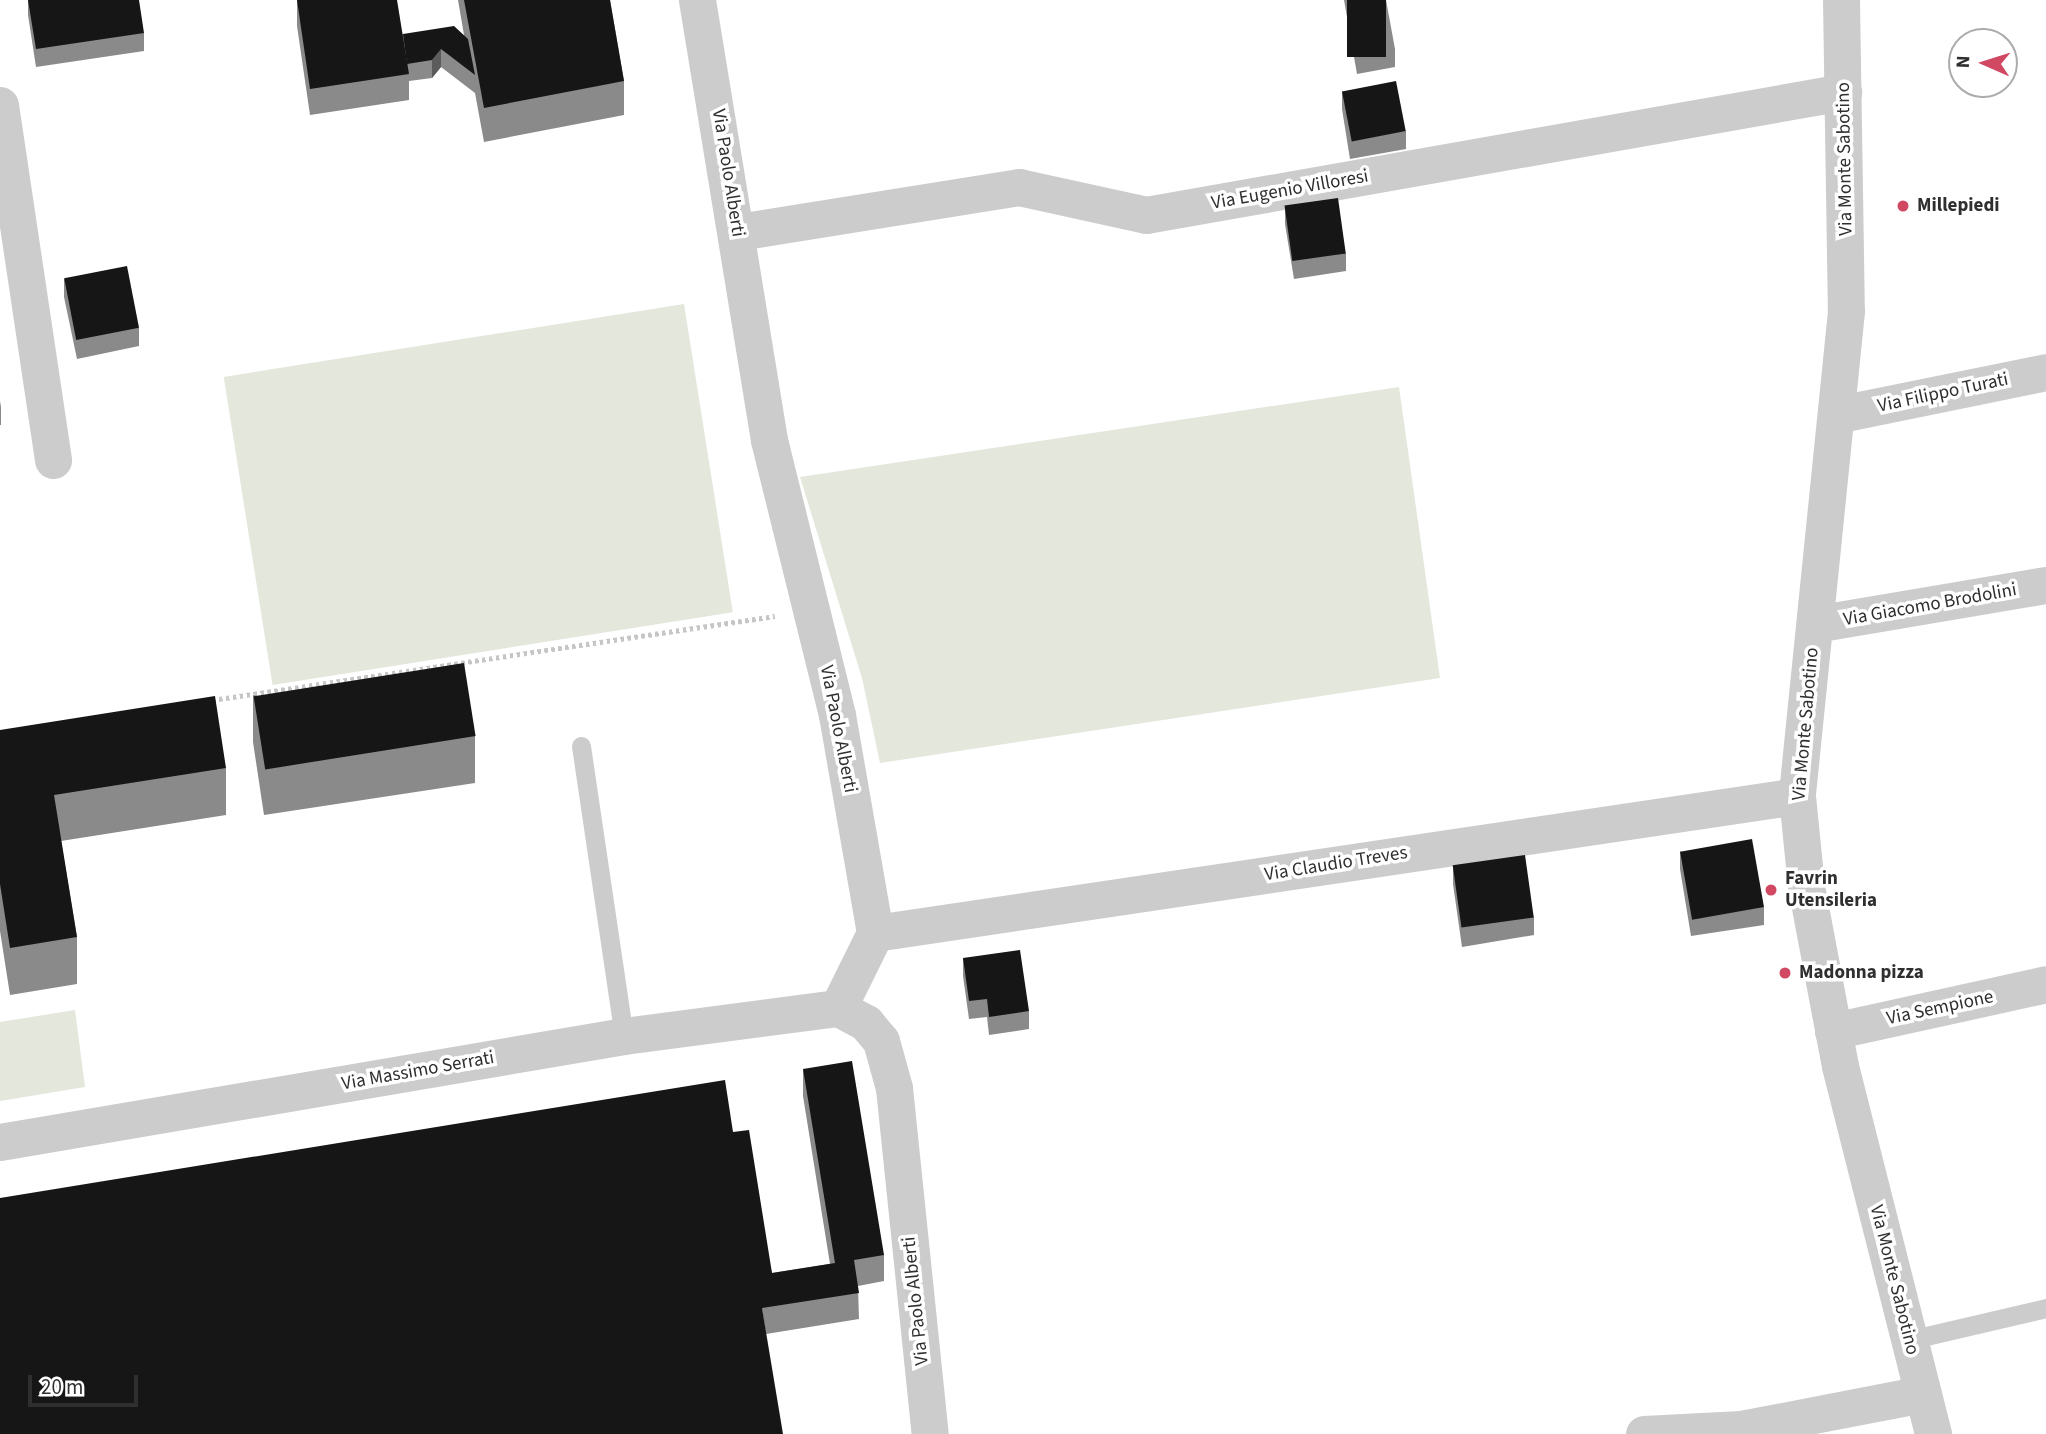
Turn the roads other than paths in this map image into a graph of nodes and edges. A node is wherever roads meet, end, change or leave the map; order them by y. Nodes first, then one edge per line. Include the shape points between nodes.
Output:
1 (697, 0) edge
2 (1841, 0) edge
3 (1843, 92) junction
4 (0, 105) edge
5 (738, 232) junction
6 (2046, 372) edge
7 (1840, 414) junction
8 (54, 460) dead end
9 (2046, 585) edge
10 (1815, 624) junction
11 (581, 746) dead end
12 (1797, 796) junction
13 (874, 933) junction
14 (2046, 984) edge
15 (838, 1008) junction
16 (1833, 1031) junction
17 (624, 1035) junction
18 (0, 1142) edge
19 (2046, 1308) edge
20 (1909, 1340) junction
21 (1923, 1394) junction
22 (1659, 1431) edge
23 (930, 1434) edge
24 (1933, 1434) edge

1 - 5 street, Via Paolo Alberti
2 - 3 street, Via Monte Sabotino
3 - 5 street, Via Eugenio Villoresi via 1146,215 1019,187
3 - 7 street, Via Monte Sabotino via 1846,311
4 - 8 street
5 - 13 street, Via Paolo Alberti via 769,440 813,610
6 - 7 street, Via Filippo Turati
7 - 10 street, Via Monte Sabotino
9 - 10 street, Via Giacomo Brodolini
10 - 12 street, Via Monte Sabotino
11 - 17 lane
12 - 13 street, Via Claudio Treves
12 - 16 street, Via Monte Sabotino via 1806,886
13 - 15 street
14 - 16 street, Via Sempione
15 - 17 street, Via Massimo Serrati
15 - 23 street, Via Paolo Alberti via 866,1023 881,1041 894,1088
16 - 20 street, Via Monte Sabotino
17 - 18 street, Via Massimo Serrati
19 - 20 lane
20 - 21 street, Via Monte Sabotino
21 - 22 street via 1741,1429
21 - 24 street, Via Monte Sabotino

